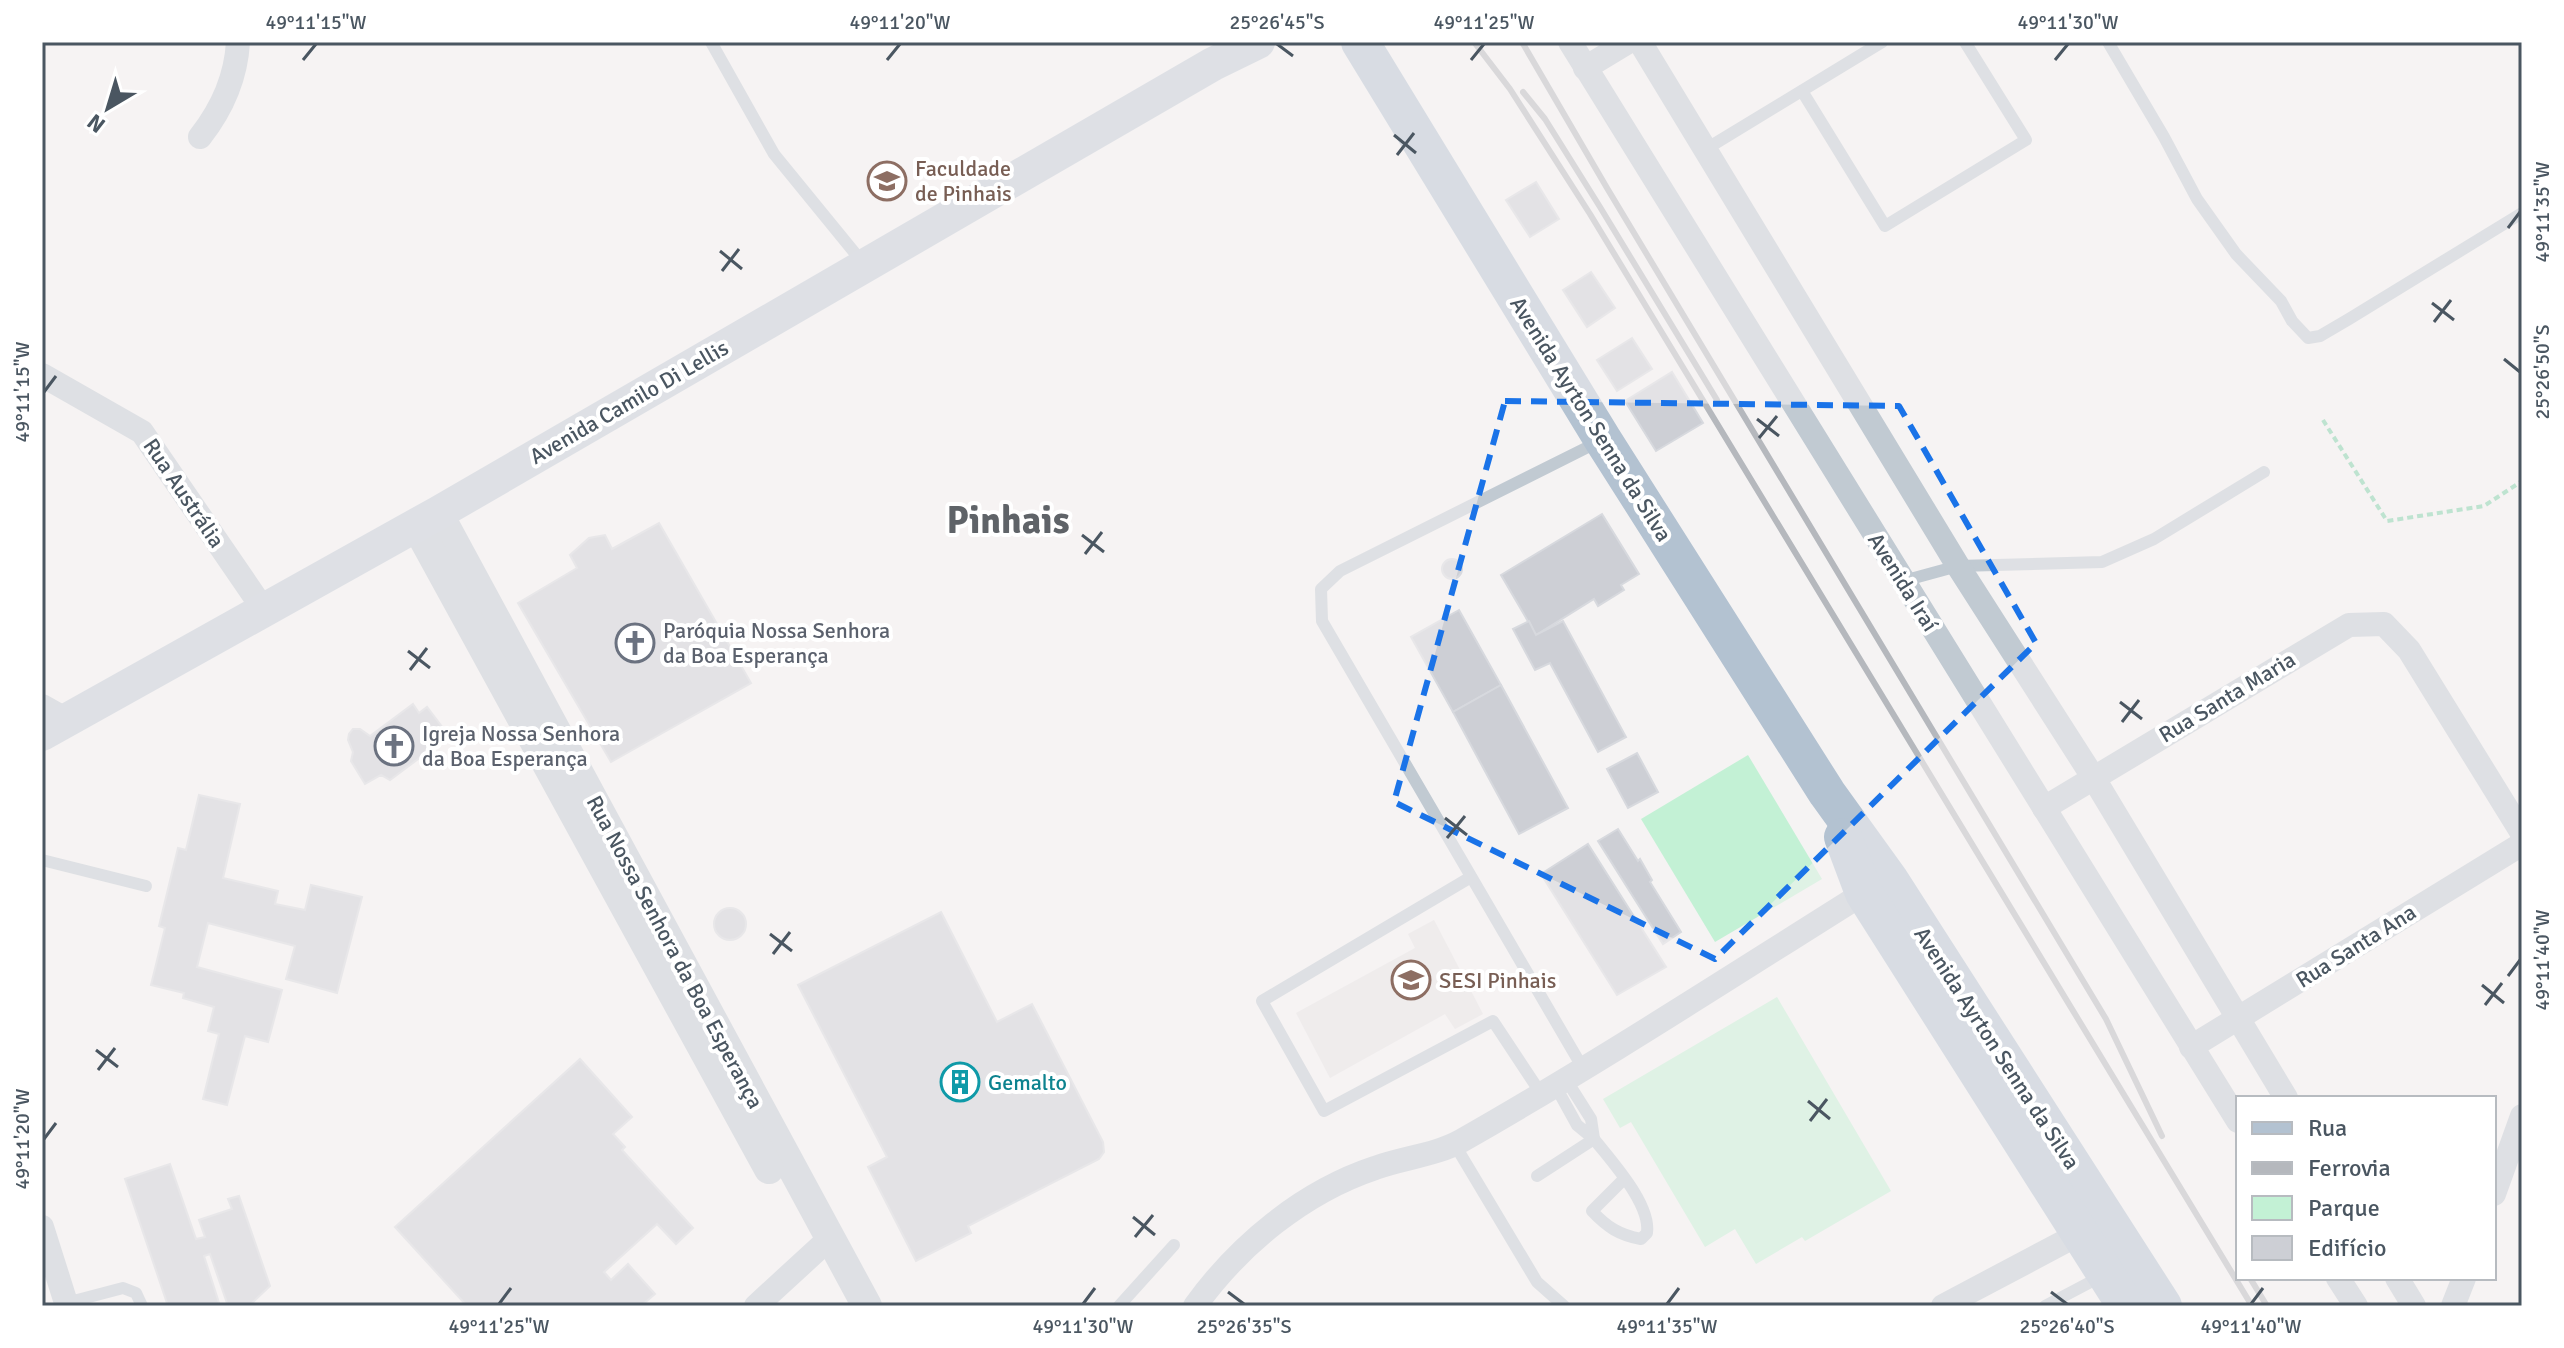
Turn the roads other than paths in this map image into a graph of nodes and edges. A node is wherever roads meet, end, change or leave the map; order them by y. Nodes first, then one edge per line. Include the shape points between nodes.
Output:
1 (238, 42) edge
2 (711, 42) edge
3 (1258, 42) edge
4 (1360, 42) edge
5 (1570, 42) edge
6 (1628, 42) edge
7 (1640, 42) edge
8 (1882, 42) edge
9 (1965, 42) edge
10 (2108, 42) edge
11 (1224, 53) edge
12 (1585, 68) junction
13 (1802, 91) junction
14 (200, 137) dead end
15 (1706, 149) junction
16 (2522, 213) edge
17 (864, 266) junction
18 (42, 375) edge
19 (1603, 440) junction
20 (2264, 472) dead end
21 (427, 519) junction
22 (1958, 566) junction
23 (1903, 581) junction
24 (264, 610) junction
25 (50, 720) edge
26 (2093, 777) junction
27 (1827, 793) junction
28 (2044, 808) junction
29 (2522, 833) edge
30 (2522, 844) edge
31 (42, 860) edge
32 (1471, 877) junction
33 (146, 886) dead end
34 (1864, 893) junction
35 (2237, 1019) junction
36 (2191, 1047) junction
37 (1562, 1083) junction
38 (2285, 1096) edge
39 (2522, 1116) edge
40 (2236, 1118) edge
41 (1594, 1139) junction
42 (1455, 1145) junction
43 (1537, 1176) dead end
44 (1624, 1179) junction
45 (2496, 1188) edge
46 (42, 1227) edge
47 (2079, 1234) junction
48 (822, 1245) junction
49 (1174, 1245) dead end
50 (2339, 1280) edge
51 (2398, 1280) edge
52 (2463, 1280) edge
53 (2128, 1288) edge
54 (66, 1304) edge
55 (142, 1306) edge
56 (756, 1306) edge
57 (843, 1306) edge
58 (867, 1306) edge
59 (1119, 1306) edge
60 (1195, 1306) edge
61 (1564, 1306) edge
62 (1943, 1306) edge
63 (2045, 1306) edge
64 (2356, 1306) edge
65 (2414, 1306) edge
66 (2453, 1306) edge

1 - 14 street via 236,66 217,116
2 - 17 lane via 774,154
3 - 11 main road, Avenida Camilo Di Lellis
4 - 19 main road, Avenida Ayrton Senna da Silva
5 - 12 street, Avenida Iraí
6 - 12 street
7 - 15 street
8 - 13 lane
9 - 13 lane via 2026,140 1885,226
10 - 16 lane via 2197,199 2308,338 2320,336
11 - 17 main road, Avenida Camilo Di Lellis
12 - 23 street, Avenida Iraí
13 - 15 lane
15 - 22 street
17 - 21 main road, Avenida Camilo Di Lellis
18 - 24 street, Rua Austrália via 142,432
19 - 27 main road, Avenida Ayrton Senna da Silva
19 - 32 lane via 1340,571 1321,589 1322,621
20 - 22 lane via 2154,539 2102,562
21 - 24 main road, Avenida Camilo Di Lellis
21 - 48 street, Rua Nossa Senhora da Boa Esperança
22 - 23 lane
22 - 26 street
23 - 28 street, Avenida Iraí
24 - 25 main road, Avenida Camilo Di Lellis
26 - 28 street, Rua Santa Maria
26 - 29 street, Rua Santa Maria via 2349,625 2384,624 2409,650
26 - 35 street
27 - 34 main road, Avenida Ayrton Senna da Silva
27 - 53 main road, Avenida Ayrton Senna da Silva via 1889,879
28 - 36 street, Avenida Iraí
30 - 35 street, Rua Santa Ana
31 - 33 lane
32 - 37 lane
32 - 37 lane via 1262,1001 1324,1111 1493,1021
34 - 37 street
34 - 47 main road, Avenida Ayrton Senna da Silva
35 - 36 street, Rua Santa Ana
35 - 38 street
36 - 40 street, Avenida Iraí
37 - 41 lane via 1591,1119
37 - 42 street
39 - 45 street
41 - 43 lane
41 - 44 lane
42 - 60 street via 1373,1168 1326,1189 1244,1248
42 - 61 lane via 1537,1282
44 - 44 lane via 1648,1223 1641,1239 1623,1236 1592,1211
46 - 54 street
47 - 53 main road, Avenida Ayrton Senna da Silva
47 - 62 street
48 - 56 street
48 - 57 street, Rua Nossa Senhora da Boa Esperança
48 - 58 street, Rua Nossa Senhora da Boa Esperança
49 - 59 lane
50 - 64 street
51 - 65 street
52 - 66 street
53 - 63 lane
54 - 55 lane via 123,1288 136,1293

